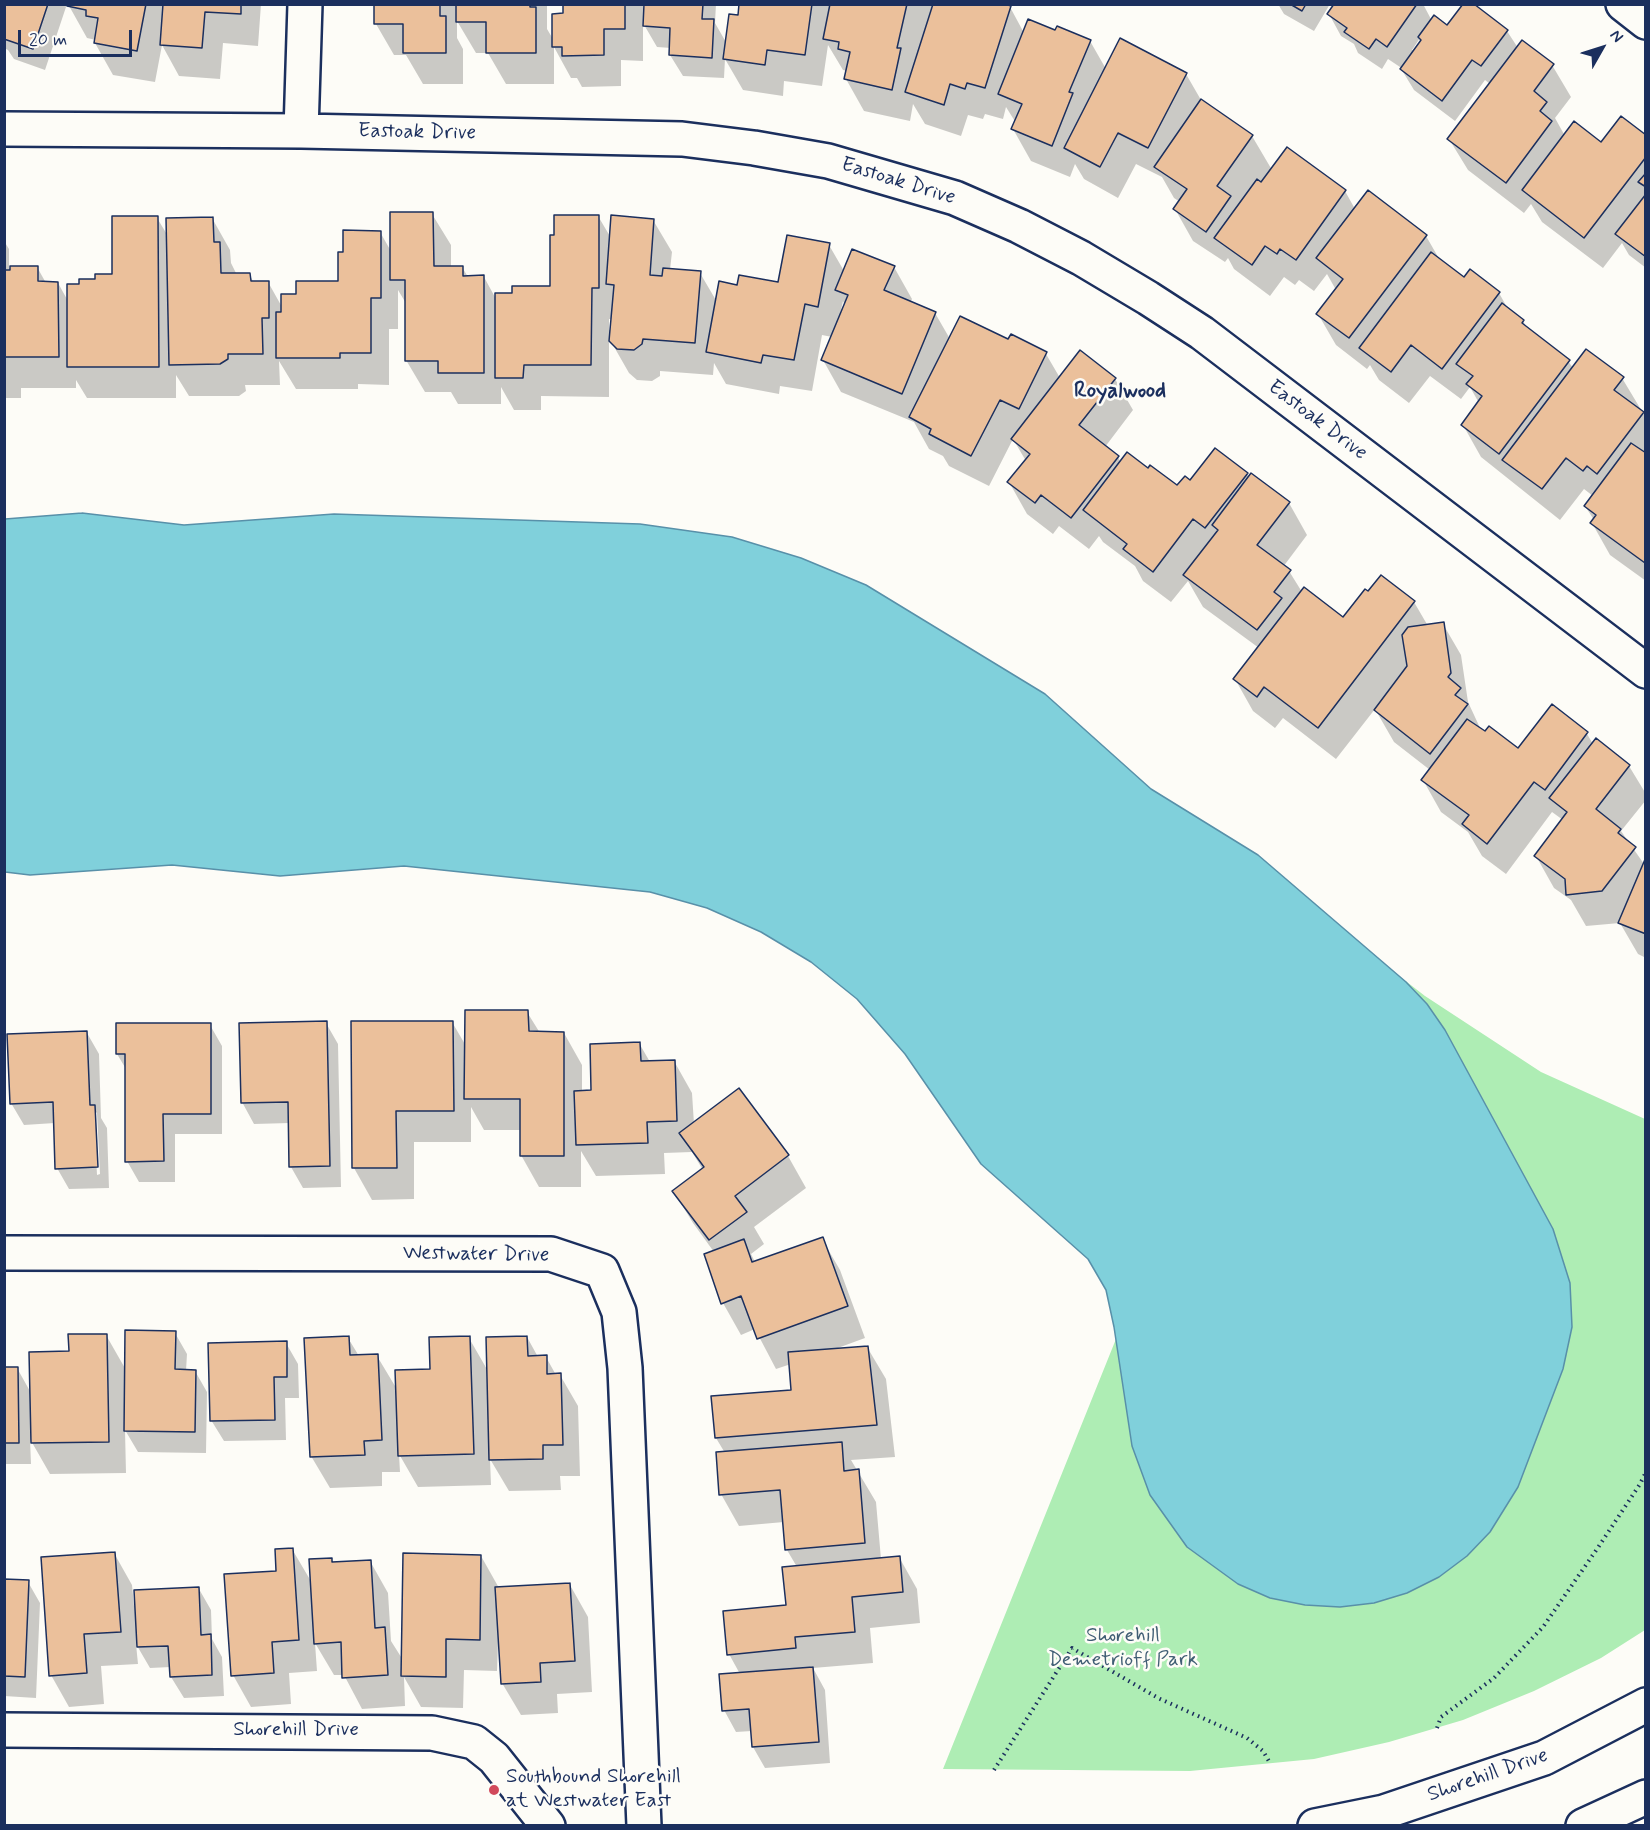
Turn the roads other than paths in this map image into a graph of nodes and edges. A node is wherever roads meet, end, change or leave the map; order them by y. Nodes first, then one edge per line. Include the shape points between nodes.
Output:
1 (305, 4) edge
2 (1623, 4) edge
3 (1646, 22) edge
4 (4, 129) edge
5 (301, 131) junction
6 (1646, 671) edge
7 (4, 1253) edge
8 (1646, 1705) edge
9 (4, 1730) edge
10 (1646, 1797) edge
11 (1323, 1825) edge
12 (548, 1826) edge
13 (644, 1826) edge
14 (1315, 1826) edge
15 (1584, 1826) edge

1 - 5 street
2 - 3 street
4 - 5 street, Eastoak Drive
5 - 6 street, Eastoak Drive via 682,139 828,161 955,198 1081,258 1202,333
7 - 13 street, Westwater Drive via 551,1254 602,1271 620,1312 626,1368
8 - 11 street, Shorehill Drive via 1544,1758 1384,1812
9 - 12 street, Shorehill Drive via 432,1733 474,1742 494,1758
10 - 15 street
11 - 14 street, Shorehill Drive

